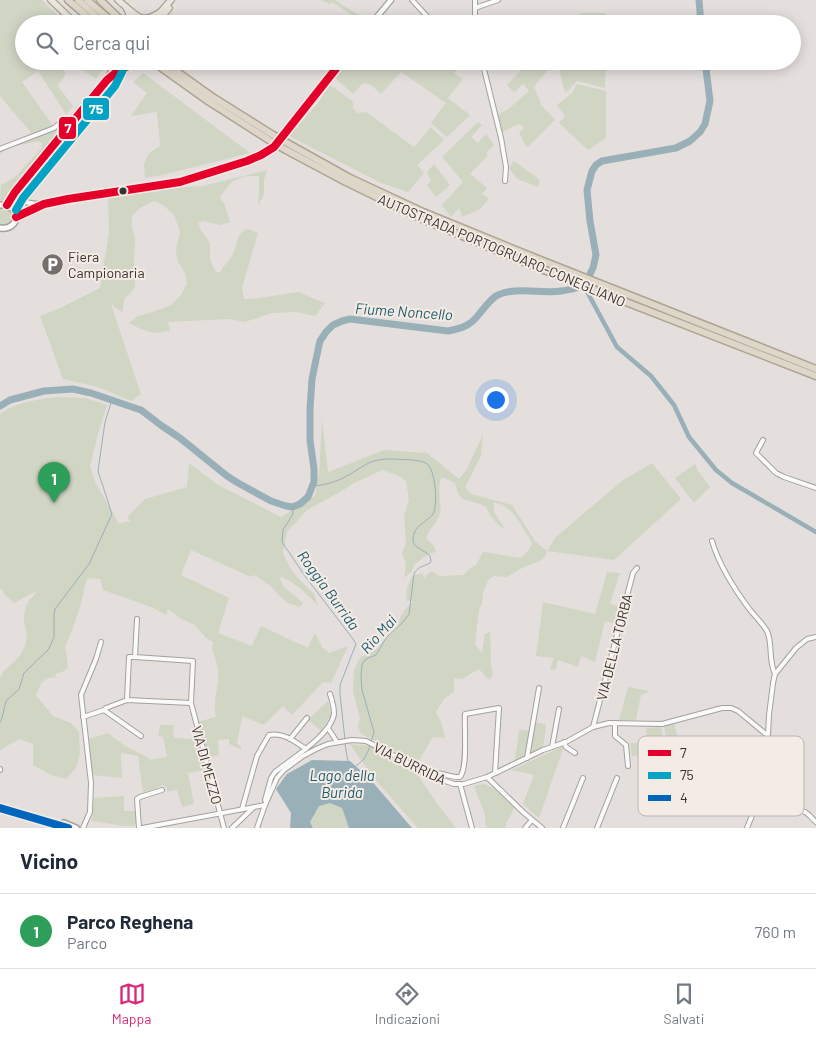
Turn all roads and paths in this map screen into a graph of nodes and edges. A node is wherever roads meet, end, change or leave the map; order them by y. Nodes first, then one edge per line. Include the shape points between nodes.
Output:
1 (51, 0) edge
2 (68, 0) edge
3 (78, 0) edge
4 (87, 0) edge
5 (100, 0) edge
6 (118, 0) edge
7 (172, 0) edge
8 (391, 0) edge
9 (412, 0) edge
10 (475, 0) edge
11 (498, 0) edge
12 (126, 7) junction
13 (475, 8) junction
14 (159, 13) joint
15 (67, 15) edge
16 (86, 15) edge
17 (95, 15) edge
18 (104, 15) edge
19 (116, 15) edge
20 (131, 15) edge
21 (136, 15) edge
22 (156, 15) edge
23 (162, 15) edge
24 (378, 15) edge
25 (426, 15) edge
26 (475, 15) edge
27 (113, 70) edge
28 (121, 70) edge
29 (163, 70) edge
30 (175, 70) edge
31 (177, 70) edge
32 (335, 70) edge
33 (484, 70) edge
34 (183, 76) junction
35 (107, 80) junction
36 (66, 118) dead end
37 (271, 138) junction
38 (0, 149) edge
39 (505, 181) dead end
40 (20, 186) junction
41 (43, 204) junction
42 (0, 205) edge
43 (7, 205) junction
44 (16, 218) junction
45 (0, 228) edge
46 (800, 366) junction
47 (816, 369) edge
48 (816, 376) edge
49 (763, 440) dead end
50 (816, 488) edge
51 (712, 541) dead end
52 (637, 568) dead end
53 (728, 578) junction
54 (722, 581) dead end
55 (138, 619) dead end
56 (816, 637) edge
57 (101, 642) dead end
58 (135, 657) junction
59 (775, 674) junction
60 (539, 688) dead end
61 (330, 694) dead end
62 (127, 700) junction
63 (191, 703) junction
64 (559, 709) dead end
65 (104, 710) junction
66 (83, 717) junction
67 (307, 718) dead end
68 (615, 723) junction
69 (594, 727) junction
70 (328, 728) junction
71 (768, 735) joint
72 (141, 736) dead end
73 (290, 738) junction
74 (339, 741) junction
75 (564, 742) junction
76 (552, 747) junction
77 (306, 749) junction
78 (576, 753) dead end
79 (527, 758) junction
80 (628, 766) dead end
81 (427, 773) junction
82 (495, 773) junction
83 (487, 777) junction
84 (583, 778) dead end
85 (618, 778) dead end
86 (460, 784) junction
87 (162, 790) dead end
88 (265, 805) junction
89 (255, 806) junction
90 (0, 808) edge
91 (242, 809) junction
92 (804, 812) edge
93 (220, 813) junction
94 (752, 816) edge
95 (815, 818) edge
96 (44, 820) junction
97 (532, 820) junction
98 (68, 828) edge
99 (76, 828) edge
100 (83, 828) edge
101 (140, 828) edge
102 (224, 828) edge
103 (232, 828) edge
104 (257, 828) edge
105 (472, 828) edge
106 (526, 828) edge
107 (542, 828) edge
108 (564, 828) edge
109 (597, 828) edge
110 (747, 828) edge

1 - 15 main road
2 - 16 highway
3 - 17 highway
4 - 18 highway
5 - 19 highway
6 - 12 main road
7 - 14 main road
7 - 23 main road
8 - 24 street
9 - 25 street
10 - 13 street
11 - 13 street
12 - 20 main road
12 - 21 main road
13 - 26 street
14 - 22 main road
27 - 35 main road
28 - 35 main road
29 - 37 highway, AUTOSTRADA PORTOGRUARO-CONEGLIANO via 233,118
30 - 34 highway, AUTOSTRADA PORTOGRUARO-CONEGLIANO
31 - 34 highway
32 - 41 street via 274,147 261,155 180,182
33 - 39 street via 501,138
34 - 37 highway, AUTOSTRADA PORTOGRUARO-CONEGLIANO
35 - 40 main road
36 - 38 street via 54,128
37 - 46 highway, AUTOSTRADA PORTOGRUARO-CONEGLIANO, bridge via 422,215 536,267
40 - 41 street via 19,194 26,203
40 - 43 main road
41 - 44 street
42 - 43 main road
43 - 44 main road via 14,210
44 - 45 main road via 10,227
46 - 47 highway, AUTOSTRADA PORTOGRUARO-CONEGLIANO
46 - 48 highway, AUTOSTRADA PORTOGRUARO-CONEGLIANO
49 - 50 street via 756,454 776,473
51 - 53 street
52 - 69 street, VIA DELLA TORBA via 633,572
53 - 54 street
53 - 59 street via 768,634
55 - 58 street
56 - 59 street via 807,639 796,648
57 - 66 street via 81,695
58 - 62 street via 129,657
58 - 63 street, VIA DI MEZZO via 193,661
59 - 71 street
60 - 79 street
61 - 70 street via 334,715
62 - 63 street
62 - 65 street
63 - 93 street, VIA DI MEZZO
64 - 76 street
65 - 66 street
65 - 72 street
66 - 100 street via 91,796 90,812
67 - 73 street
68 - 69 street, VIA BURRIDA
68 - 71 street, VIA BURRIDA via 662,724 731,708 738,710
68 - 80 street via 615,736 626,745
69 - 75 street, VIA BURRIDA
70 - 74 street
70 - 77 street
73 - 77 street
73 - 91 street via 275,733 269,735 257,756
74 - 81 street, VIA BURRIDA via 371,743
74 - 88 street, VIA BURRIDA via 316,748 284,770
75 - 76 street, VIA BURRIDA
75 - 78 street
76 - 79 street, VIA BURRIDA
77 - 88 street via 275,772
79 - 82 street, VIA BURRIDA
81 - 82 street via 433,771 460,777 464,761 465,714 500,708
81 - 86 street, VIA BURRIDA
82 - 83 street, VIA BURRIDA
83 - 86 street, VIA BURRIDA
83 - 97 street
84 - 108 street
85 - 109 street
86 - 105 street
87 - 101 street via 138,799
88 - 89 street
88 - 104 street
89 - 91 street
89 - 103 street
90 - 96 main road
91 - 93 street
92 - 95 street
93 - 101 street
93 - 102 street, VIA DI MEZZO
94 - 110 street
96 - 98 main road
96 - 99 main road
97 - 106 street
97 - 107 street

